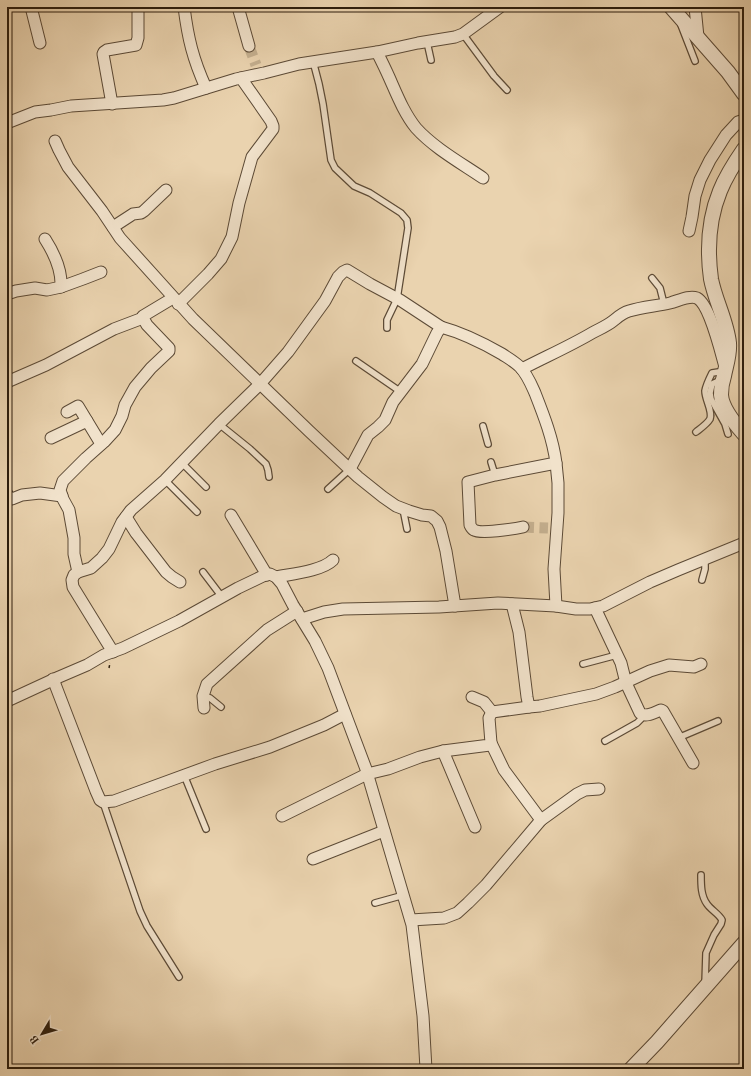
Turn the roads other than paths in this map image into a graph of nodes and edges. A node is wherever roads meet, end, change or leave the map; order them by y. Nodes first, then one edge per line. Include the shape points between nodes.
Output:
1 (31, 7) edge
2 (138, 7) edge
3 (184, 7) edge
4 (238, 7) edge
5 (500, 7) edge
6 (695, 7) edge
7 (673, 10) edge
8 (463, 34) junction
9 (698, 37) junction
10 (427, 42) junction
11 (40, 43) dead end
12 (249, 46) tunnel mouth
13 (377, 52) junction
14 (431, 60) dead end
15 (695, 61) dead end
16 (313, 62) junction
17 (241, 78) junction
18 (206, 88) junction
19 (507, 90) dead end
20 (744, 94) edge
21 (112, 104) junction
22 (744, 120) edge
23 (7, 124) edge
24 (55, 141) dead end
25 (744, 148) edge
26 (483, 178) dead end
27 (166, 190) dead end
28 (113, 227) junction
29 (689, 231) dead end
30 (45, 239) dead end
31 (101, 272) dead end
32 (652, 278) dead end
33 (61, 287) junction
34 (7, 294) edge
35 (397, 299) junction
36 (175, 301) junction
37 (702, 303) junction
38 (664, 304) junction
39 (720, 311) junction
40 (143, 318) junction
41 (441, 327) junction
42 (387, 328) dead end
43 (356, 361) dead end
44 (522, 369) junction
45 (725, 373) junction
46 (7, 382) edge
47 (260, 384) junction
48 (401, 392) junction
49 (67, 412) dead end
50 (87, 421) junction
51 (219, 424) junction
52 (483, 426) dead end
53 (696, 432) dead end
54 (728, 434) dead end
55 (744, 434) edge
56 (51, 438) dead end
57 (101, 444) junction
58 (488, 444) dead end
59 (491, 462) dead end
60 (182, 463) junction
61 (556, 463) junction
62 (350, 469) junction
63 (495, 475) junction
64 (269, 477) dead end
65 (165, 480) junction
66 (206, 487) dead end
67 (328, 489) dead end
68 (62, 496) junction
69 (8, 497) edge
70 (402, 508) junction
71 (197, 512) dead end
72 (231, 515) dead end
73 (126, 517) junction
74 (523, 528) tunnel mouth
75 (407, 529) dead end
76 (744, 543) edge
77 (705, 558) junction
78 (333, 560) dead end
79 (78, 572) junction
80 (203, 572) dead end
81 (271, 576) junction
82 (702, 580) dead end
83 (180, 582) dead end
84 (222, 597) junction
85 (512, 604) junction
86 (455, 606) junction
87 (556, 606) junction
88 (595, 608) junction
89 (299, 615) junction
90 (112, 652) junction
91 (617, 655) junction
92 (583, 664) dead end
93 (701, 664) dead end
94 (53, 680) junction
95 (626, 682) junction
96 (203, 696) junction
97 (472, 697) dead end
98 (7, 702) edge
99 (529, 706) junction
100 (221, 707) dead end
101 (204, 708) dead end
102 (492, 712) junction
103 (345, 714) junction
104 (643, 715) junction
105 (718, 721) dead end
106 (678, 739) junction
107 (605, 741) dead end
108 (491, 743) junction
109 (443, 751) junction
110 (693, 763) dead end
111 (367, 774) junction
112 (184, 775) junction
113 (600, 789) dead end
114 (104, 802) junction
115 (282, 816) dead end
116 (541, 820) junction
117 (475, 827) dead end
118 (206, 829) dead end
119 (384, 831) junction
120 (313, 859) dead end
121 (701, 876) dead end
122 (404, 895) junction
123 (375, 903) dead end
124 (411, 920) junction
125 (744, 943) edge
126 (179, 977) dead end
127 (705, 988) junction
128 (426, 1069) edge
129 (631, 1069) edge

1 - 11 street
2 - 21 street via 136,45 107,50 103,54
3 - 18 street via 192,52
4 - 12 street
5 - 8 street
6 - 9 street
7 - 9 street
7 - 15 lane
8 - 10 street
8 - 19 lane
9 - 20 street
10 - 13 street
10 - 14 lane
13 - 16 street
13 - 26 street via 397,98 416,128 430,142
16 - 17 street via 257,70
16 - 35 lane via 334,168 354,186 390,205 406,220 408,228
17 - 18 street
17 - 36 street via 273,129 252,157 232,237 221,259 208,274
18 - 21 street via 163,100
21 - 23 street via 71,106 35,112
22 - 29 street via 738,122 726,135 700,180
24 - 28 street via 68,167
25 - 39 street via 720,192 712,219 709,250 711,279
27 - 28 street via 144,211 133,214
28 - 36 street
30 - 33 street via 58,265
31 - 33 street
32 - 38 lane via 660,288
33 - 34 street via 47,290 35,288
35 - 41 street
35 - 42 lane via 387,320
35 - 47 street via 347,270 343,272 288,352
36 - 40 street
36 - 47 street
37 - 38 street via 691,297
37 - 39 street
37 - 45 street via 716,335
38 - 44 street via 628,311 591,334
39 - 45 street via 729,343
40 - 46 street via 114,329 46,365
40 - 57 street via 169,351 135,387 124,405 115,430
41 - 44 street via 483,343
41 - 48 street via 422,364
43 - 48 lane
44 - 61 street via 548,424
45 - 53 lane via 712,373 710,377 706,395 711,414 709,420
45 - 54 lane via 712,384 710,393
45 - 55 street via 721,395 726,409
47 - 51 street
47 - 62 street
48 - 62 street via 385,420 368,435
49 - 50 street via 78,406
50 - 56 street
50 - 57 street
51 - 60 street
51 - 64 lane via 266,464
52 - 58 lane
57 - 68 street via 63,481 60,490
59 - 63 lane
60 - 65 street
60 - 66 lane
61 - 63 street
61 - 87 street via 558,483 552,528
62 - 67 lane
62 - 70 street via 383,498
63 - 74 street via 468,482 472,530
65 - 71 lane
65 - 73 street
68 - 69 street via 40,493 12,499
68 - 79 street via 69,510
70 - 75 lane
70 - 86 street via 431,516 437,521 446,551
72 - 81 street
73 - 79 street via 109,550 91,568
73 - 83 street via 166,572
76 - 77 street
77 - 82 lane
77 - 88 street
78 - 81 street via 316,569
79 - 90 street via 72,580 73,587
80 - 84 lane
81 - 84 street
81 - 89 street via 282,584
84 - 90 street via 179,621
85 - 86 street
85 - 87 street
85 - 99 street via 519,632
86 - 89 street via 343,608
87 - 88 street
88 - 91 street
89 - 96 street via 267,630 210,680
89 - 103 street via 328,668
90 - 94 street
91 - 92 lane
91 - 95 street
93 - 95 street via 669,665
94 - 98 street
94 - 114 street via 96,791 100,800
95 - 99 street via 596,694
95 - 104 street
96 - 100 lane
96 - 101 street
97 - 102 street via 484,702
99 - 102 street
102 - 108 street via 489,718
103 - 111 street
103 - 112 street via 270,747
104 - 106 street via 661,710
104 - 107 lane via 637,723
105 - 106 lane
106 - 110 street
108 - 109 street via 487,746
108 - 116 street via 504,770
109 - 111 street
109 - 117 street
111 - 115 street
111 - 119 street
112 - 114 street via 114,801
112 - 118 lane
113 - 116 street via 585,790 576,794
114 - 126 lane via 140,911
116 - 124 street via 486,885 457,913 444,918
119 - 120 street
119 - 122 street
121 - 127 lane via 706,904 722,920 706,953
122 - 123 lane
122 - 124 street
124 - 128 street via 423,1016
125 - 127 street
127 - 129 street

